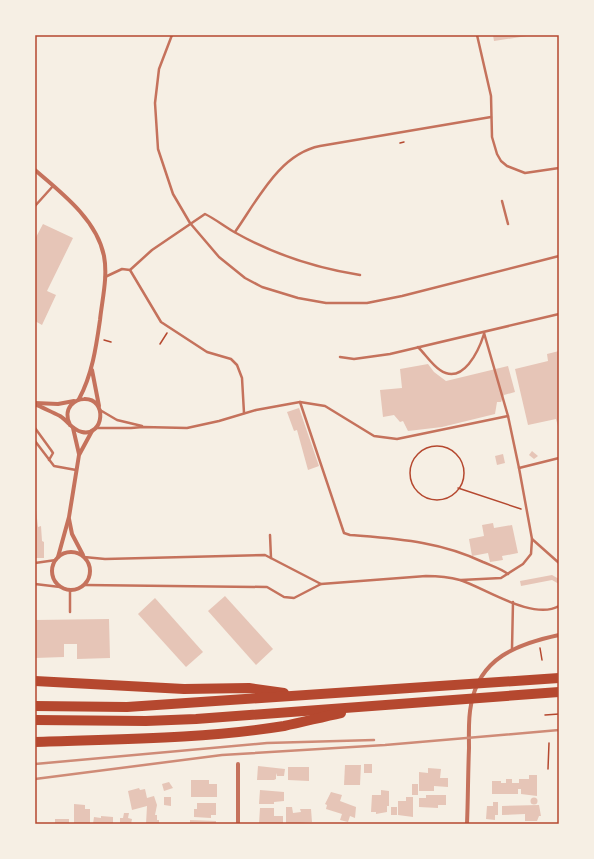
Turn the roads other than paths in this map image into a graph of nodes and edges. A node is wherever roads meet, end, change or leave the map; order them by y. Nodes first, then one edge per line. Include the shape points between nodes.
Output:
1 (172, 35) edge
2 (477, 35) edge
3 (491, 117) junction
4 (559, 168) edge
5 (35, 170) edge
6 (54, 186) junction
7 (502, 201) dead end
8 (35, 206) edge
9 (190, 223) junction
10 (508, 224) dead end
11 (235, 232) junction
12 (559, 256) edge
13 (130, 270) junction
14 (360, 275) dead end
15 (105, 276) junction
16 (559, 314) edge
17 (484, 333) junction
18 (418, 347) junction
19 (340, 357) dead end
20 (91, 369) junction
21 (77, 400) junction
22 (300, 402) junction
23 (35, 403) edge
24 (99, 408) junction
25 (244, 413) junction
26 (508, 416) junction
27 (71, 426) junction
28 (143, 426) junction
29 (35, 428) edge
30 (94, 429) junction
31 (35, 441) edge
32 (79, 455) junction
33 (559, 458) edge
34 (49, 460) junction
35 (519, 468) junction
36 (76, 470) junction
37 (69, 517) junction
38 (270, 535) dead end
39 (532, 539) junction
40 (84, 557) junction
41 (57, 558) junction
42 (271, 558) junction
43 (35, 563) edge
44 (559, 563) edge
45 (508, 574) junction
46 (459, 580) junction
47 (35, 584) edge
48 (321, 584) junction
49 (85, 585) junction
50 (60, 587) junction
51 (70, 591) junction
52 (513, 602) junction
53 (558, 608) edge
54 (70, 612) dead end
55 (559, 635) edge
56 (512, 649) junction
57 (559, 678) edge
58 (35, 681) edge
59 (559, 692) edge
60 (305, 696) junction
61 (35, 706) edge
62 (374, 706) junction
63 (35, 720) edge
64 (35, 742) edge
65 (238, 764) dead end
66 (238, 824) edge
67 (467, 824) edge

1 - 9 lane via 159,69 155,103 158,149 173,194
2 - 3 lane via 491,96
3 - 4 lane via 492,137 497,154 507,166 525,173
3 - 11 lane via 303,151 276,175
5 - 6 street
6 - 8 lane
6 - 15 street via 79,211 99,238
7 - 10 lane
9 - 11 lane via 205,214
9 - 12 lane via 219,257 245,278 280,293 326,303 380,301
9 - 13 lane via 152,250
11 - 14 lane via 293,260
13 - 15 lane via 122,269
13 - 25 lane via 161,322 207,352 231,359 237,365 242,378
15 - 20 street
16 - 17 lane
17 - 18 lane
17 - 18 lane via 479,351 468,366 457,372 446,374 439,370
17 - 26 lane
18 - 19 lane via 354,359
20 - 21 street via 87,384
20 - 24 street
21 - 23 street via 58,404
21 - 24 street via 90,400
21 - 27 street via 68,412
22 - 25 lane
22 - 26 lane via 325,406 374,436 396,438
22 - 45 lane via 344,533 423,541 463,552
23 - 27 street via 61,417
24 - 28 lane via 117,420
24 - 30 street via 101,418
25 - 28 lane via 187,428
26 - 35 lane
27 - 30 street via 83,432
27 - 32 street
28 - 30 lane
29 - 34 lane via 52,450
30 - 32 street
31 - 34 lane
32 - 36 street
33 - 35 lane
34 - 36 lane via 54,466
35 - 39 lane
36 - 37 street
37 - 40 street via 72,534
37 - 41 street
38 - 42 lane
39 - 44 lane
39 - 45 lane via 530,554 523,564
40 - 41 street via 74,552
40 - 42 lane via 105,559 265,555
40 - 49 street via 90,568 89,580
41 - 43 lane
41 - 50 street via 53,565 53,577
42 - 48 lane
45 - 46 lane via 495,579
46 - 48 lane via 426,576
46 - 52 lane
47 - 50 lane
48 - 49 lane via 294,598 284,597 267,587
49 - 51 street
50 - 51 street
51 - 54 lane
52 - 53 lane via 528,608
52 - 56 lane
55 - 56 street
56 - 67 street via 481,676 470,705
57 - 60 highway
58 - 60 highway via 184,689 249,688
59 - 62 highway
60 - 61 highway via 127,707
62 - 63 highway via 153,721
62 - 64 highway via 285,726 170,737
65 - 66 street

